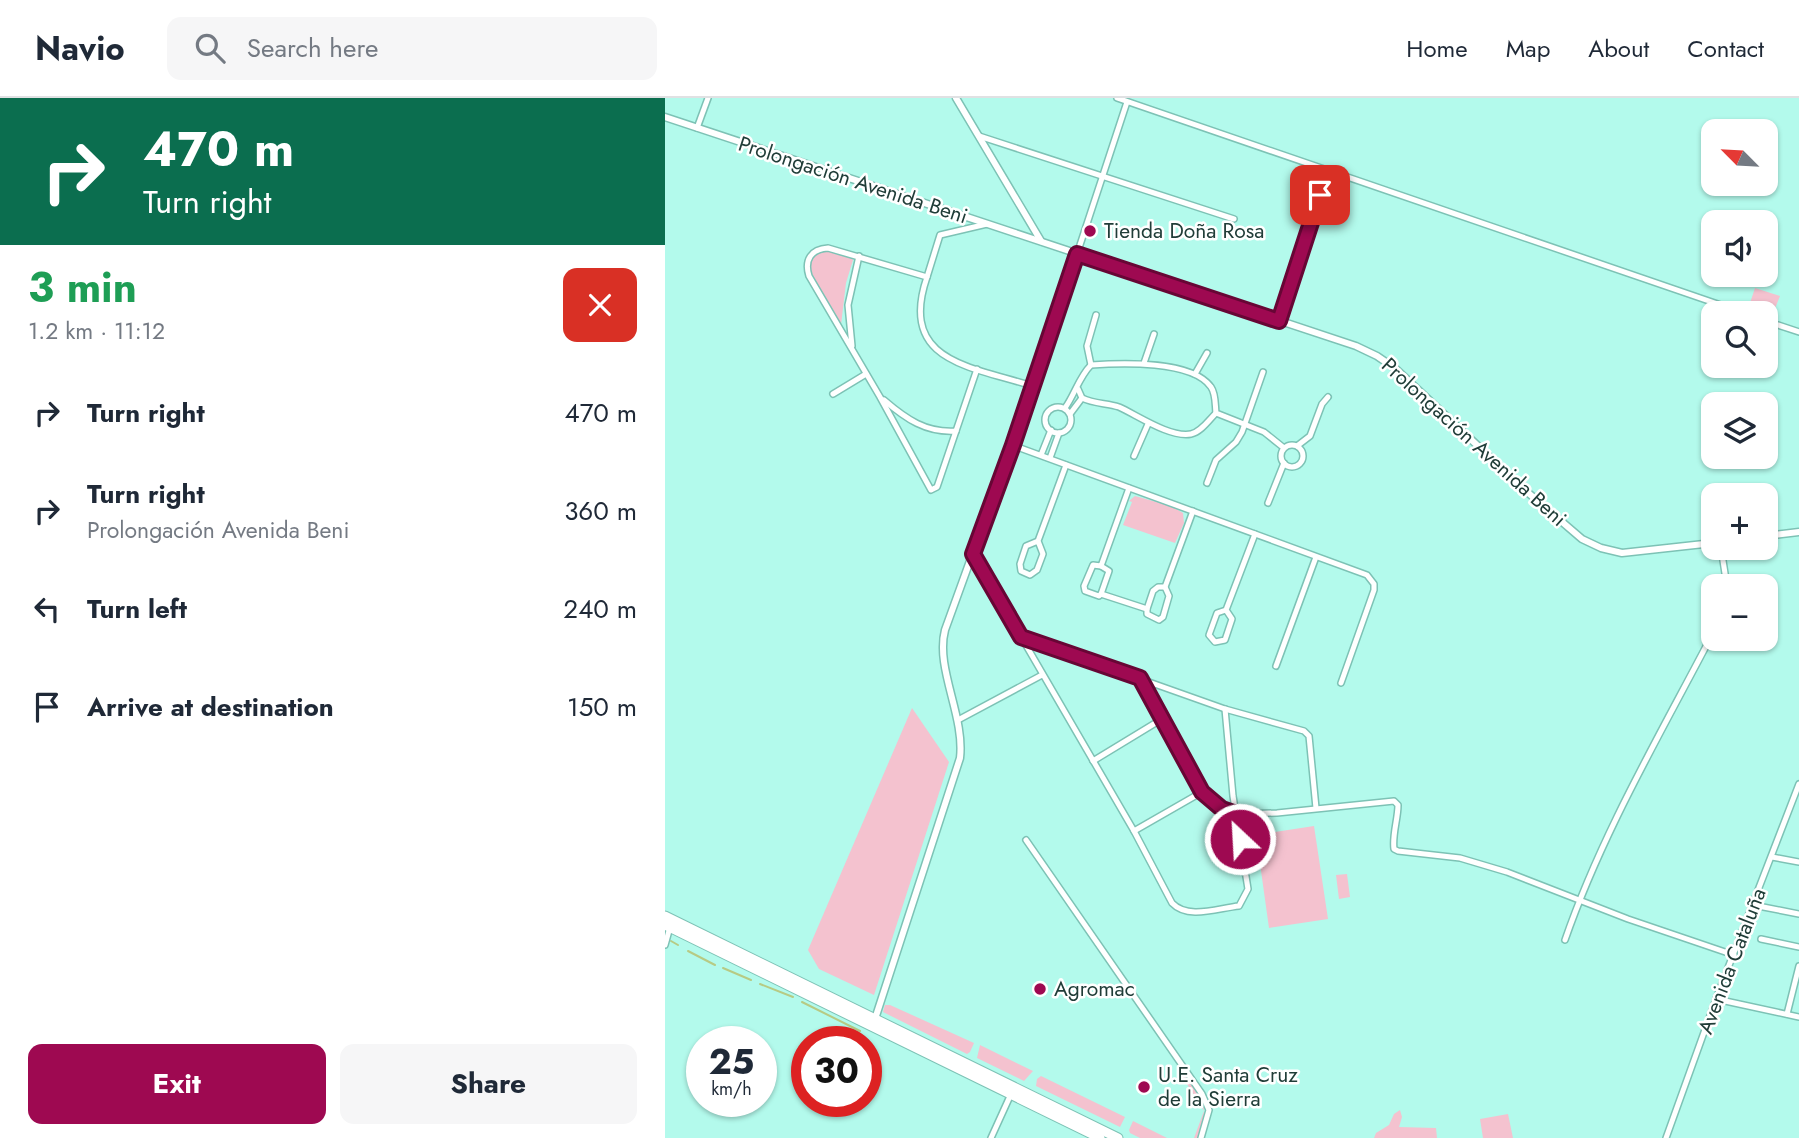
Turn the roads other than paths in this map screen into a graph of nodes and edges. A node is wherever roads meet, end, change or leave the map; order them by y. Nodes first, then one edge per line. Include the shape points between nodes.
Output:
1 (708, 98) edge
2 (956, 98) edge
3 (1117, 98) edge
4 (1127, 102) junction
5 (665, 117) edge
6 (697, 128) junction
7 (979, 136) junction
8 (1328, 170) junction
9 (1103, 175) junction
10 (1234, 219) dead end
11 (987, 224) junction
12 (1041, 241) junction
13 (1077, 254) junction
14 (859, 256) junction
15 (927, 277) junction
16 (1709, 301) edge
17 (1096, 315) dead end
18 (1279, 321) junction
19 (1778, 325) edge
20 (1799, 332) edge
21 (1154, 334) dead end
22 (853, 352) junction
23 (1207, 353) dead end
24 (1144, 363) junction
25 (1091, 365) junction
26 (977, 369) junction
27 (1263, 372) dead end
28 (866, 374) junction
29 (1195, 374) junction
30 (1032, 386) junction
31 (1078, 389) junction
32 (833, 394) dead end
33 (880, 397) junction
34 (1328, 397) dead end
35 (1082, 398) junction
36 (1065, 408) junction
37 (1216, 413) junction
38 (1070, 414) junction
39 (1245, 423) junction
40 (1148, 424) junction
41 (1051, 430) junction
42 (956, 431) junction
43 (1059, 433) junction
44 (1013, 445) junction
45 (1297, 446) junction
46 (1284, 448) junction
47 (1041, 455) junction
48 (1134, 456) dead end
49 (1050, 458) junction
50 (1284, 463) junction
51 (1066, 465) junction
52 (1207, 483) dead end
53 (1129, 488) junction
54 (1268, 503) dead end
55 (1193, 511) junction
56 (1799, 532) edge
57 (1255, 534) junction
58 (1778, 535) edge
59 (1038, 541) junction
60 (1701, 544) edge
61 (973, 554) junction
62 (1316, 557) junction
63 (1101, 566) junction
64 (1165, 587) junction
65 (1101, 594) junction
66 (1147, 610) junction
67 (1226, 610) junction
68 (1021, 637) junction
69 (1703, 651) edge
70 (1276, 666) dead end
71 (1042, 675) junction
72 (1140, 678) junction
73 (1341, 684) dead end
74 (1225, 709) junction
75 (1162, 719) junction
76 (958, 720) junction
77 (1093, 761) junction
78 (1799, 784) edge
79 (1202, 792) junction
80 (1316, 808) junction
81 (1236, 814) junction
82 (1134, 831) junction
83 (1026, 840) dead end
84 (1772, 857) junction
85 (1799, 862) edge
86 (1580, 900) junction
87 (1752, 905) junction
88 (1799, 914) edge
89 (665, 916) edge
90 (668, 926) edge
91 (1761, 939) dead end
92 (1566, 940) dead end
93 (665, 945) edge
94 (1799, 947) edge
95 (1734, 955) junction
96 (1799, 966) edge
97 (1716, 999) junction
98 (1787, 1014) junction
99 (1799, 1017) edge
100 (875, 1019) junction
101 (1011, 1094) junction
102 (991, 1138) edge
103 (1100, 1138) edge
104 (1118, 1138) edge
105 (1201, 1138) edge
106 (1666, 1138) edge

1 - 6 street
2 - 7 street
3 - 4 street
4 - 8 street
4 - 9 street
5 - 6 street, Prolongación Avenida Beni
6 - 11 street, Prolongación Avenida Beni
7 - 9 street
7 - 12 street
8 - 16 street
8 - 18 street
9 - 10 street
9 - 13 street
11 - 12 street, Prolongación Avenida Beni
11 - 15 street via 940,235
12 - 13 street
13 - 18 street, Prolongación Avenida Beni
13 - 30 street
14 - 15 street
14 - 22 street via 848,305
14 - 22 street via 823,248 812,253 807,265
15 - 26 street via 919,302 923,332 940,353
17 - 25 street via 1087,346
18 - 60 street, Prolongación Avenida Beni via 1356,346 1396,369 1582,539 1622,552
19 - 20 street
21 - 24 street
22 - 28 street
23 - 29 street
24 - 25 street
24 - 29 street
25 - 31 street via 1082,374
26 - 30 street
26 - 42 street
27 - 39 street
28 - 32 street
28 - 33 street
29 - 37 street via 1210,386
30 - 44 street
31 - 35 street
31 - 36 street
33 - 42 street via 916,424
33 - 42 street via 931,490 937,487
34 - 45 street via 1310,436
35 - 38 street
35 - 40 street via 1118,407
36 - 38 street
36 - 41 street via 1052,408 1046,415
37 - 39 street
37 - 40 street via 1190,434
38 - 43 street via 1069,426
39 - 46 street
39 - 52 street via 1236,442 1216,460
40 - 48 street
41 - 43 street
41 - 47 street
43 - 49 street
44 - 47 street
44 - 61 street
45 - 46 street
45 - 50 street via 1302,452 1300,463 1290,467
46 - 50 street
47 - 49 street
49 - 51 street
50 - 54 street
51 - 53 street
51 - 59 street
53 - 55 street
53 - 63 street
55 - 57 street
55 - 64 street
56 - 58 street
57 - 62 street
57 - 67 street
59 - 59 street via 1026,545 1020,564 1030,575 1043,554
61 - 68 street
61 - 76 street via 941,645
62 - 70 street
62 - 73 street via 1367,575 1374,584
63 - 65 street via 1109,571
63 - 65 street via 1093,565 1084,586 1091,595
64 - 66 street via 1153,591
64 - 66 street via 1169,596 1163,617 1153,618
65 - 66 street
67 - 67 street via 1217,613 1209,635 1215,642 1225,640 1233,619
68 - 71 street
68 - 72 street
69 - 86 street via 1648,754
71 - 76 street
71 - 77 street
72 - 74 street
72 - 75 street
74 - 80 street via 1299,729 1309,736
74 - 81 street
75 - 77 street
75 - 79 street
76 - 100 street via 960,758
77 - 82 street
78 - 84 street, Avenida Cataluña
79 - 81 street
79 - 82 street
80 - 81 street
80 - 86 street via 1394,802 1398,822 1394,849 1459,858
81 - 82 street via 1248,889 1238,906 1179,910
83 - 105 street via 1202,1094 1209,1110
84 - 85 street
84 - 87 street, Avenida Cataluña
86 - 92 street
86 - 95 street
87 - 88 street
87 - 95 street, Avenida Cataluña
89 - 100 highway
90 - 93 street
90 - 101 highway
91 - 94 street
95 - 97 street, Avenida Cataluña
96 - 98 street
97 - 98 street
97 - 106 street, Avenida Cataluña
98 - 99 street
100 - 104 highway
101 - 102 street
101 - 103 highway

